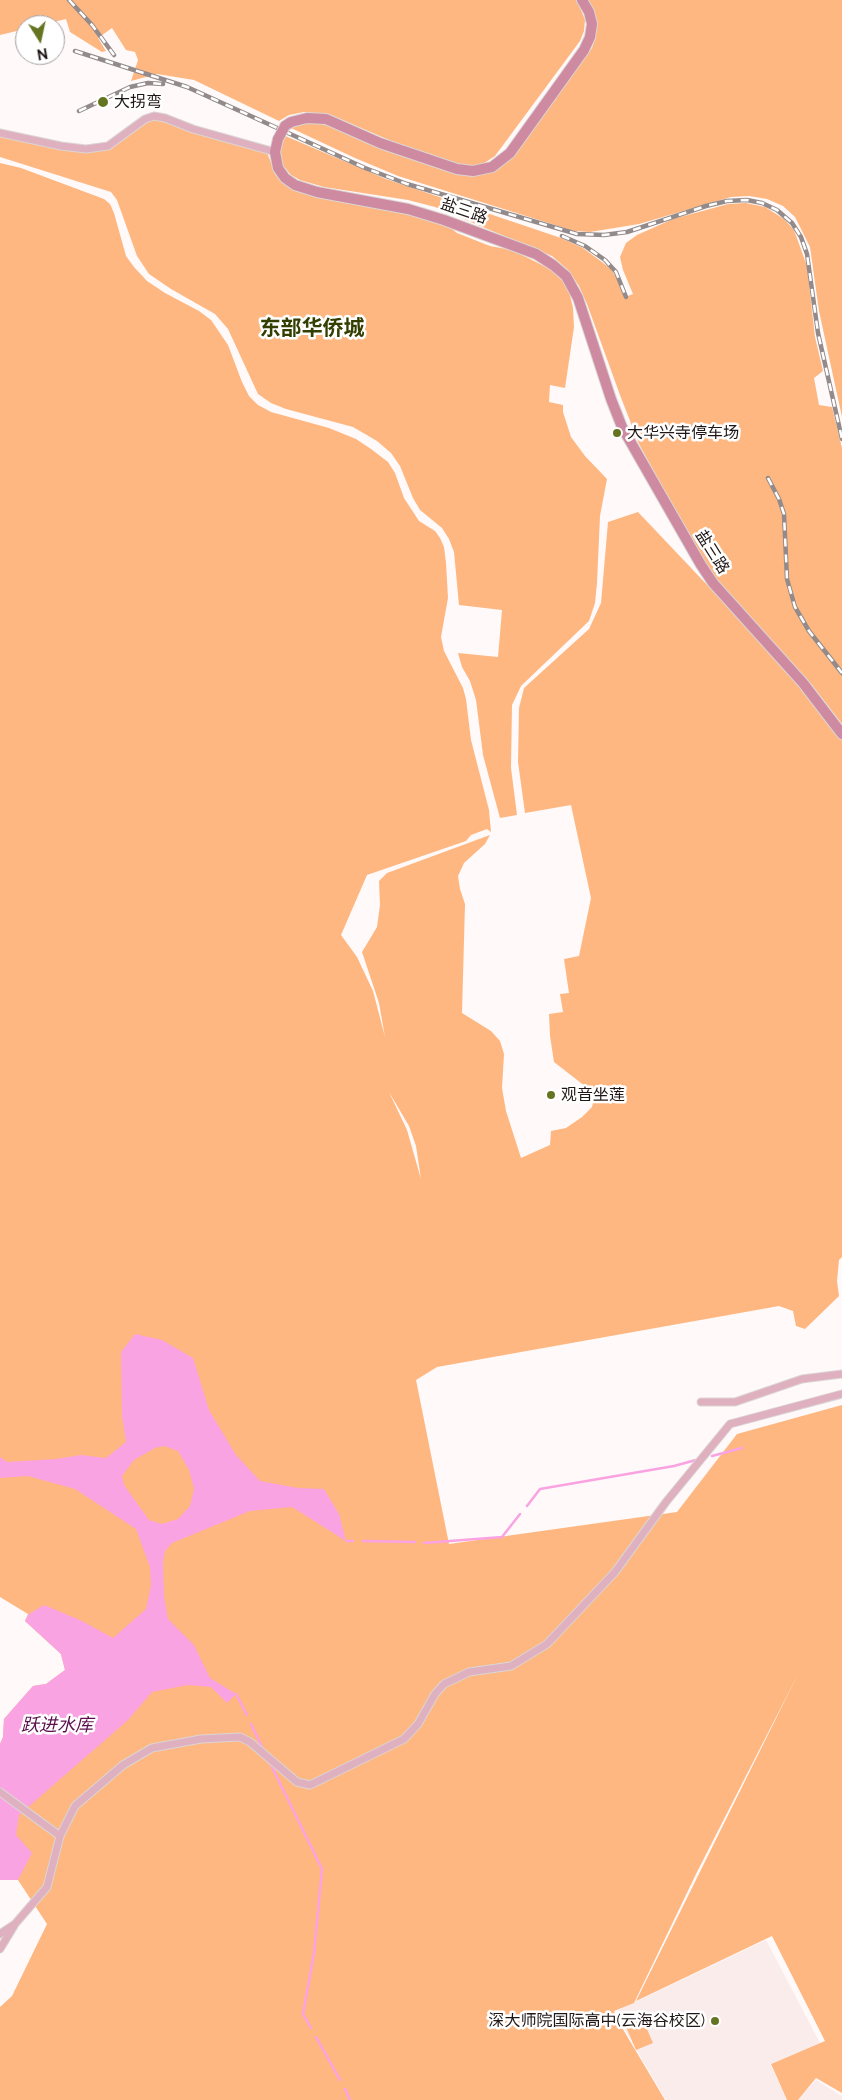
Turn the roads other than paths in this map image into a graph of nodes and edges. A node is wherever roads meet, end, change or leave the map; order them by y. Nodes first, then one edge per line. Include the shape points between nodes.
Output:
1 (582, 0) edge
2 (0, 133) edge
3 (275, 152) junction
4 (842, 734) edge
5 (842, 1374) edge
6 (842, 1394) edge
7 (701, 1402) dead end
8 (0, 1792) edge
9 (60, 1836) junction
10 (15, 1924) junction
11 (0, 1934) edge
12 (0, 1949) edge

1 - 3 main road, bridge via 592,24 584,50 510,152 492,167 480,171 457,169 380,143 326,119 307,118 291,122 285,126
2 - 3 street via 86,149 108,146 154,116
3 - 4 main road, 盐三路 via 281,174 302,188 401,207 444,220 536,254 560,270 578,298 611,399 628,439 707,575 803,683
5 - 7 street via 802,1379 735,1402
6 - 9 street via 730,1424 614,1572 547,1644 511,1666 469,1672 444,1684 404,1739 310,1785 297,1782 240,1737 201,1739 152,1748 123,1765 75,1806
8 - 9 street
9 - 10 street via 47,1887
10 - 11 street
10 - 12 street

